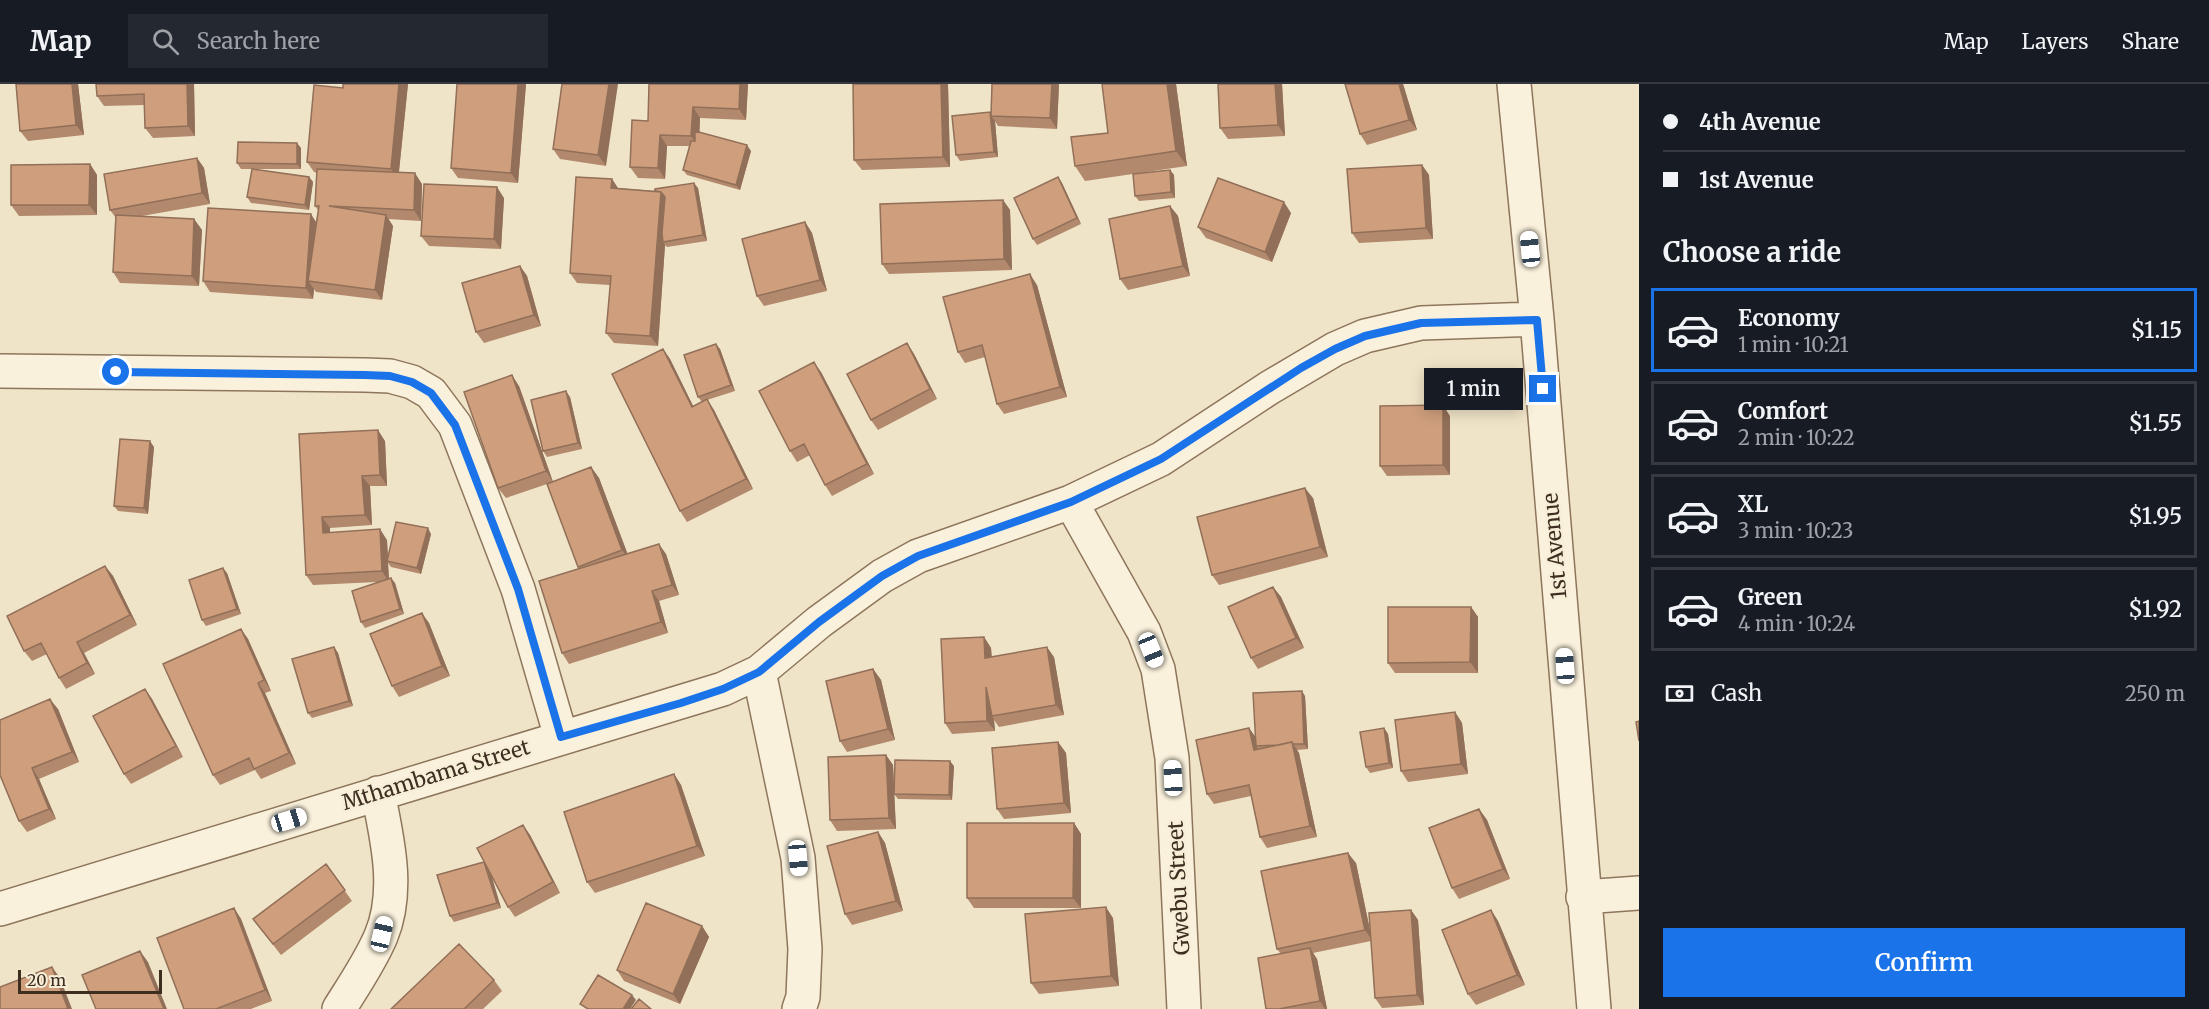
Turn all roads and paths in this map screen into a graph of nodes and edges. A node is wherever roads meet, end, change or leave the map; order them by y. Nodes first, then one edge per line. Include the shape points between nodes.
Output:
1 (1514, 84) edge
2 (1537, 320) junction
3 (0, 371) edge
4 (1071, 502) junction
5 (759, 672) junction
6 (561, 737) junction
7 (378, 793) junction
8 (1639, 893) edge
9 (1583, 897) junction
10 (0, 909) edge
11 (339, 1009) edge
12 (799, 1009) edge
13 (1184, 1009) edge
14 (1594, 1009) edge

1 - 2 street, 1st Avenue
2 - 4 street, Mthambama Street via 1421,323 1365,336 1301,368 1161,459
2 - 9 street, 1st Avenue
3 - 6 street via 390,376 431,393 455,425 514,578
4 - 5 street, Mthambama Street via 909,561 848,599
4 - 13 street, Gwebu Street via 1144,632 1158,669 1172,758
5 - 6 street, Mthambama Street via 681,703
5 - 12 street via 798,858 805,949
6 - 7 street, Mthambama Street
7 - 10 street, Mthambama Street
7 - 11 street via 389,846 389,903 382,934
8 - 9 street
9 - 14 street, 1st Avenue

